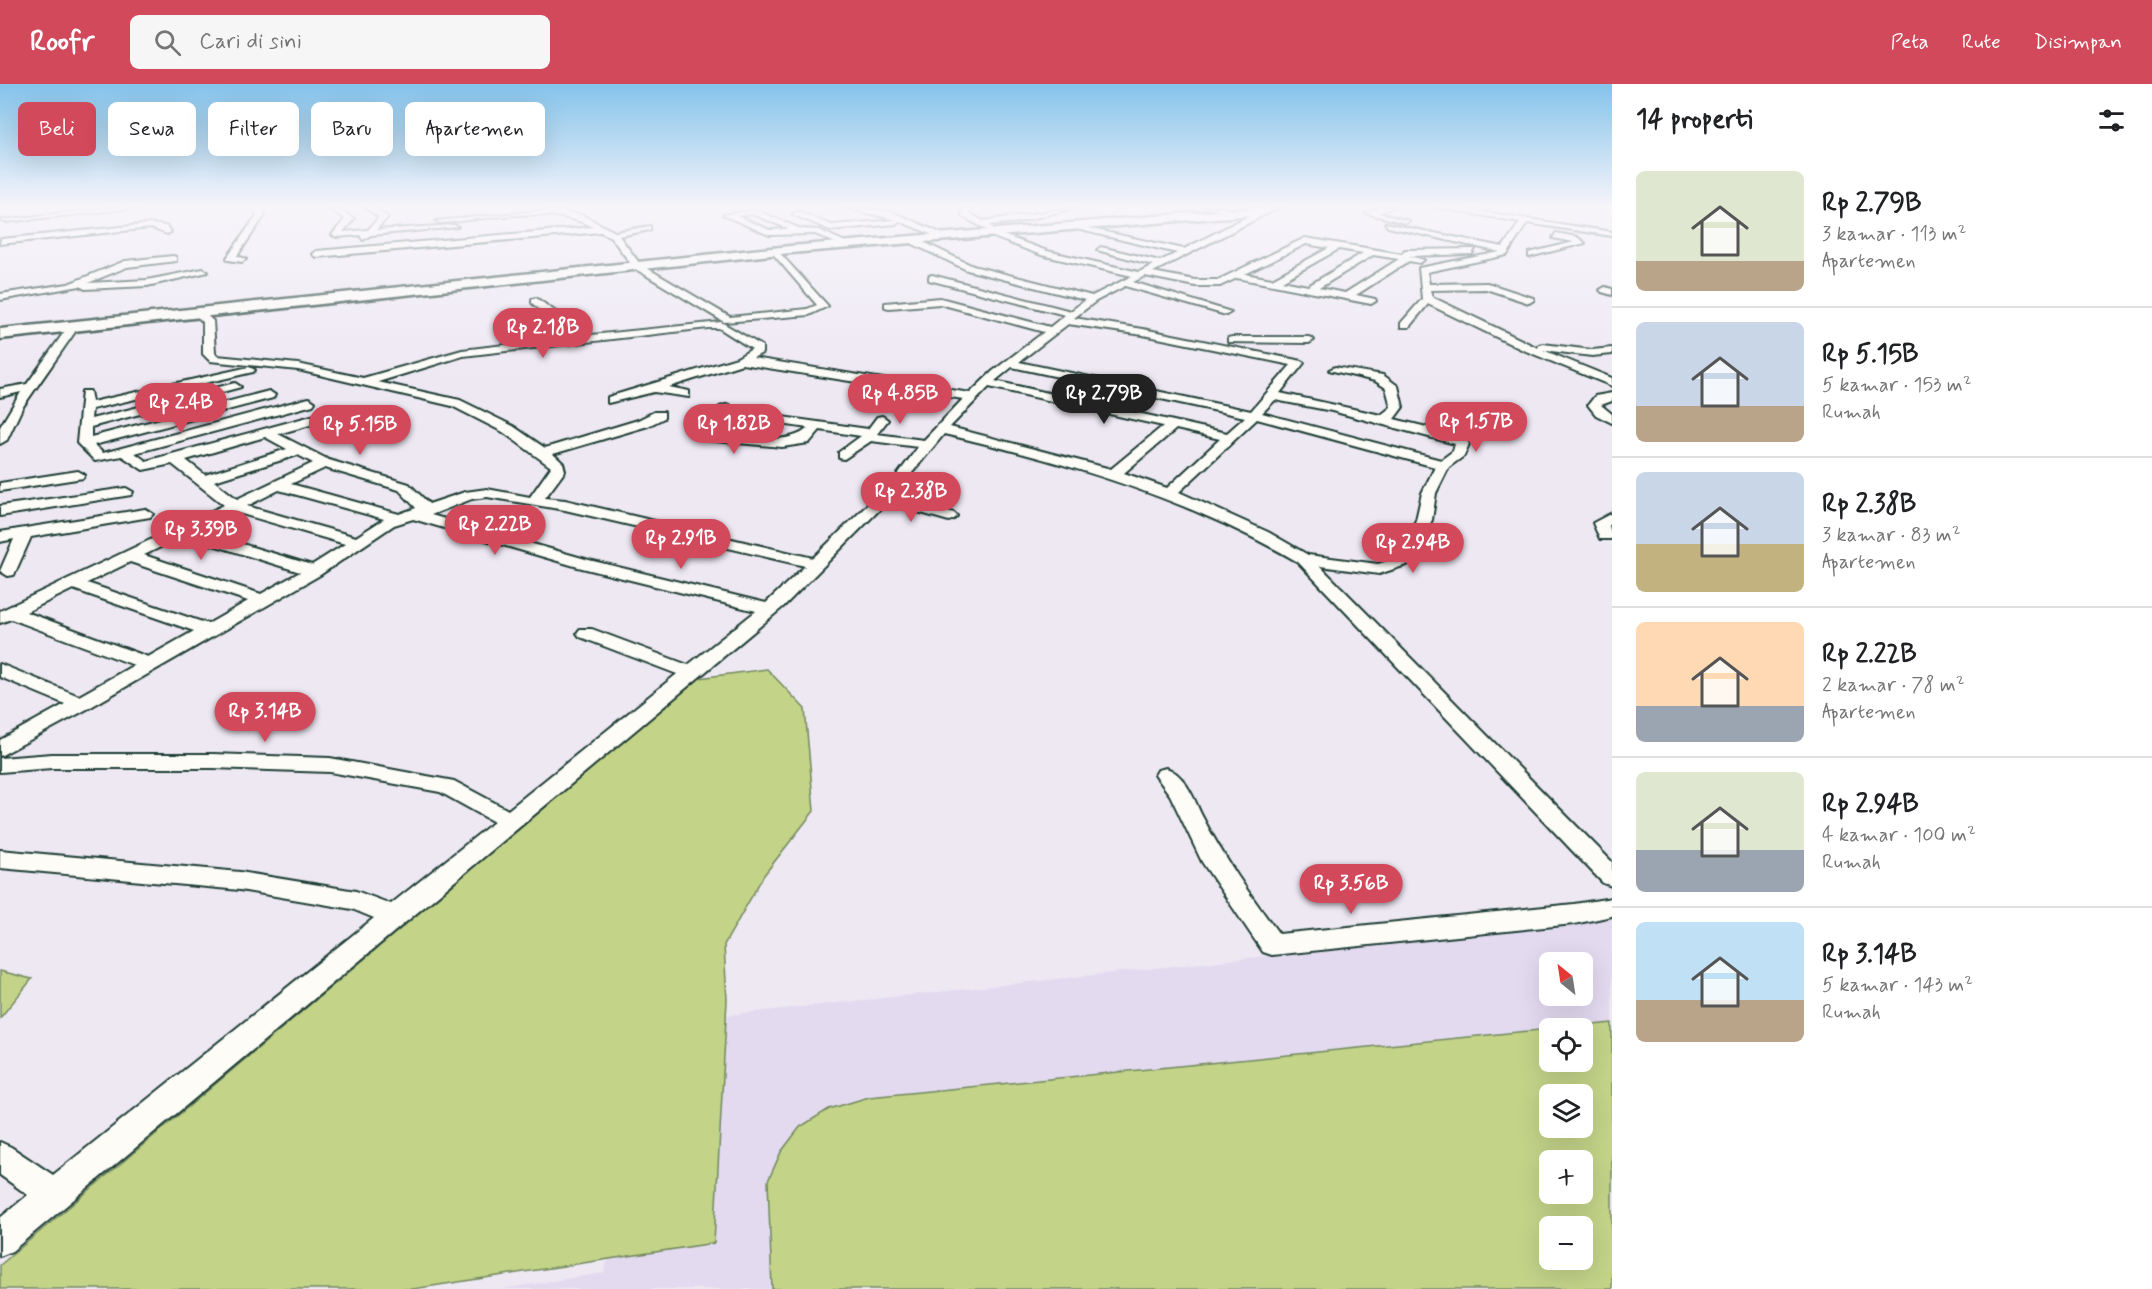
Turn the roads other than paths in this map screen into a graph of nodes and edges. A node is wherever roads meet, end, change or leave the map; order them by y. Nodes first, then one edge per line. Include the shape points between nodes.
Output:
1 (120, 263) edge
2 (635, 263) edge
3 (667, 263) edge
4 (787, 263) edge
5 (960, 263) edge
6 (1092, 263) edge
7 (1124, 263) edge
8 (1164, 263) edge
9 (1258, 263) edge
10 (1307, 263) edge
11 (1353, 263) edge
12 (1399, 263) edge
13 (1463, 263) edge
14 (637, 266) junction
15 (203, 273) dead end
16 (1143, 274) junction
17 (1234, 275) junction
18 (932, 278) dead end
19 (1222, 283) junction
20 (1272, 283) junction
21 (79, 285) junction
22 (1427, 287) junction
23 (1309, 290) junction
24 (0, 297) edge
25 (1093, 299) junction
26 (1427, 299) junction
27 (1529, 300) dead end
28 (536, 301) dead end
29 (1344, 302) junction
30 (1371, 302) dead end
31 (889, 305) dead end
32 (197, 312) junction
33 (1226, 312) dead end
34 (724, 323) junction
35 (1060, 323) junction
36 (1405, 325) dead end
37 (74, 326) junction
38 (0, 334) edge
39 (579, 340) junction
40 (1309, 340) dead end
41 (1210, 344) junction
42 (1525, 347) junction
43 (1235, 348) junction
44 (1612, 351) edge
45 (741, 360) junction
46 (1009, 363) junction
47 (278, 364) junction
48 (1335, 370) dead end
49 (368, 381) junction
50 (1612, 382) edge
51 (986, 383) junction
52 (30, 387) junction
53 (235, 387) dead end
54 (654, 388) junction
55 (0, 393) edge
56 (685, 394) dead end
57 (269, 395) dead end
58 (1270, 395) junction
59 (971, 397) junction
60 (1612, 397) edge
61 (612, 400) dead end
62 (309, 402) dead end
63 (16, 408) junction
64 (0, 409) edge
65 (1254, 414) junction
66 (330, 415) dead end
67 (659, 415) dead end
68 (1383, 419) junction
69 (1612, 419) edge
70 (882, 420) dead end
71 (1173, 424) junction
72 (1452, 424) dead end
73 (84, 425) junction
74 (817, 426) junction
75 (941, 429) junction
76 (267, 432) junction
77 (869, 435) junction
78 (1229, 437) junction
79 (1460, 439) junction
80 (0, 440) edge
81 (84, 443) junction
82 (927, 444) junction
83 (298, 450) junction
84 (125, 452) junction
85 (543, 453) junction
86 (844, 455) dead end
87 (175, 459) junction
88 (324, 463) junction
89 (1443, 465) junction
90 (78, 475) dead end
91 (1113, 475) junction
92 (203, 480) junction
93 (277, 485) junction
94 (0, 487) edge
95 (126, 492) dead end
96 (1169, 494) junction
97 (883, 498) junction
98 (534, 502) junction
99 (231, 506) junction
100 (0, 511) edge
101 (422, 513) junction
102 (146, 514) dead end
103 (949, 516) dead end
104 (398, 518) junction
105 (1612, 518) edge
106 (183, 531) junction
107 (25, 533) junction
108 (1606, 536) dead end
109 (0, 537) edge
110 (360, 543) junction
111 (129, 556) junction
112 (1304, 559) junction
113 (817, 564) junction
114 (8, 571) dead end
115 (314, 571) junction
116 (71, 583) junction
117 (262, 600) junction
118 (769, 609) junction
119 (5, 616) edge
120 (208, 630) junction
121 (586, 633) dead end
122 (148, 664) junction
123 (0, 670) edge
124 (691, 673) junction
125 (81, 704) junction
126 (3, 745) edge
127 (0, 765) edge
128 (1166, 775) dead end
129 (511, 821) junction
130 (0, 859) edge
131 (1612, 877) edge
132 (1612, 907) edge
133 (394, 916) junction
134 (0, 1157) edge
135 (54, 1195) junction
136 (0, 1239) edge

1 - 21 street
2 - 14 street
3 - 14 street
4 - 34 street via 823,306 809,312
5 - 25 street
6 - 16 street
7 - 16 street
8 - 16 street
9 - 17 street
10 - 20 street
11 - 23 street
12 - 29 street
13 - 22 street via 1422,270
14 - 32 street
14 - 34 street
15 - 21 street via 137,284
16 - 19 street via 1195,283
16 - 25 street
16 - 33 street
17 - 19 street
17 - 20 street
18 - 35 street
19 - 29 street
20 - 23 street
21 - 24 street
22 - 26 street
22 - 27 street via 1487,286
23 - 29 street
25 - 35 street
26 - 36 street
26 - 42 street
28 - 39 street
29 - 30 street
31 - 35 street via 940,301
32 - 37 street
32 - 47 street via 208,321 211,357
34 - 39 street
34 - 45 street via 758,348
35 - 41 street
35 - 43 street via 1221,358
35 - 46 street
37 - 38 street
37 - 52 street
39 - 49 street via 456,354
40 - 43 street via 1290,338
41 - 43 street
41 - 43 street via 1224,336
42 - 44 street
42 - 50 street
43 - 58 street via 1298,363
45 - 54 street
45 - 59 street
46 - 51 street
46 - 65 street
47 - 49 street
47 - 73 street via 85,400
48 - 68 street via 1379,378 1392,386 1397,407
49 - 85 street via 456,403
51 - 59 street
51 - 71 street
52 - 55 street
52 - 63 street
53 - 73 street
54 - 56 street
54 - 61 street
57 - 81 street
58 - 65 street
58 - 68 street
59 - 75 street
60 - 69 street via 1599,399 1594,405
62 - 84 street
63 - 64 street
63 - 80 street
65 - 78 street
65 - 89 street
66 - 76 street
67 - 85 street
68 - 79 street
70 - 77 street
71 - 78 street
71 - 91 street
72 - 79 street
73 - 81 street
74 - 74 street via 804,440 782,443 700,433 723,410
74 - 77 street
75 - 82 street
75 - 91 street via 1054,455
76 - 83 street
76 - 87 street
77 - 82 street
77 - 86 street
78 - 96 street
79 - 89 street via 1459,453
81 - 84 street via 96,458
82 - 97 street
83 - 88 street
83 - 92 street
84 - 87 street via 143,466
85 - 98 street via 554,461 558,471
87 - 92 street
88 - 93 street
88 - 101 street via 404,487
89 - 112 street via 1429,493 1424,520 1403,561 1379,569
90 - 94 street
91 - 96 street
92 - 99 street via 231,501
93 - 99 street
93 - 104 street
95 - 100 street
96 - 112 street via 1274,540
97 - 103 street
97 - 113 street
98 - 101 street via 479,494
98 - 113 street via 565,505
99 - 106 street
99 - 110 street
101 - 104 street
101 - 118 street via 584,564
102 - 107 street
104 - 110 street
105 - 108 street via 1601,523
106 - 111 street
106 - 115 street
107 - 109 street
107 - 114 street
110 - 115 street
111 - 116 street
111 - 117 street
112 - 131 street
113 - 118 street
115 - 117 street
116 - 119 street
116 - 120 street
117 - 120 street
118 - 124 street
119 - 122 street
120 - 122 street
121 - 124 street
122 - 125 street
123 - 125 street
124 - 129 street
125 - 126 street
127 - 129 street via 202,761 330,765 446,786
128 - 132 street via 1180,793 1210,856 1272,945
129 - 133 street
130 - 133 street via 240,881 356,900
133 - 135 street
134 - 135 street
135 - 136 street

